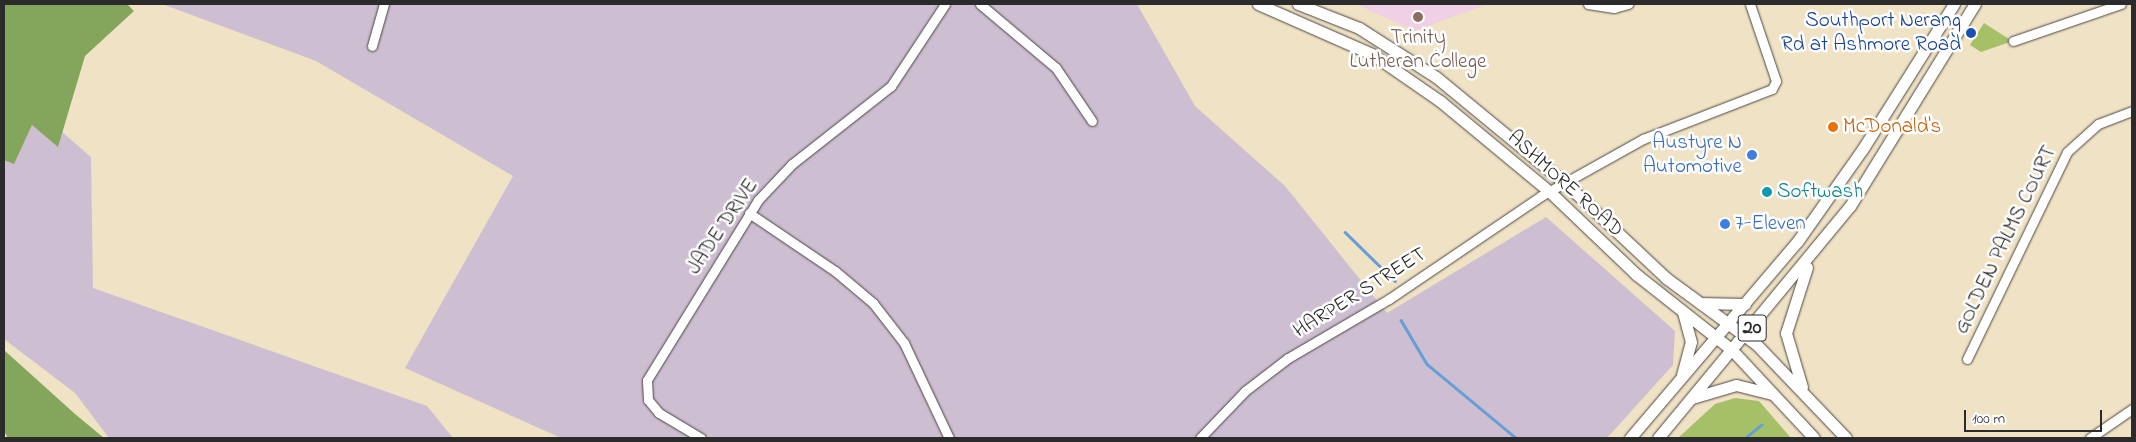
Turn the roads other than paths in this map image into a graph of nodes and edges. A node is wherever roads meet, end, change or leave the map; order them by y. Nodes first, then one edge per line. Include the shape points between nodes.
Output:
1 (384, 4) edge
2 (945, 4) edge
3 (980, 4) edge
4 (1258, 4) edge
5 (1298, 4) edge
6 (1588, 4) edge
7 (1628, 4) edge
8 (1750, 4) edge
9 (1954, 4) edge
10 (1975, 4) edge
11 (2121, 4) edge
12 (2096, 8) edge
13 (2013, 41) dead end
14 (372, 46) dead end
15 (2132, 111) edge
16 (1092, 120) dead end
17 (1566, 184) junction
18 (1550, 192) junction
19 (749, 213) junction
20 (1812, 255) junction
21 (1698, 302) junction
22 (1745, 304) junction
23 (1683, 312) junction
24 (1728, 324) junction
25 (1745, 336) junction
26 (1717, 337) junction
27 (1732, 350) junction
28 (1968, 359) dead end
29 (1680, 381) junction
30 (1774, 395) junction
31 (1806, 396) junction
32 (1690, 399) junction
33 (2132, 409) edge
34 (701, 438) edge
35 (949, 438) edge
36 (1200, 438) edge
37 (1630, 438) edge
38 (1658, 438) edge
39 (1814, 438) edge
40 (1846, 438) edge
41 (2090, 438) edge

1 - 14 street
2 - 19 street, JADE DRIVE via 891,86 792,164
3 - 16 street via 1056,68
4 - 18 main road, ASHMORE ROAD via 1392,66
5 - 17 main road, ASHMORE ROAD via 1359,28 1410,58
6 - 7 street via 1594,8
8 - 17 street, HARPER STREET via 1776,81 1772,89 1643,138
9 - 22 main road, 20 via 1839,185
10 - 20 main road, 20 via 1850,206
11 - 12 street
12 - 13 street
15 - 28 street, GOLDEN PALMS COURT via 2098,124 2067,152
17 - 18 street, HARPER STREET
17 - 21 main road, ASHMORE ROAD
18 - 23 main road, ASHMORE ROAD via 1619,258
18 - 36 street, HARPER STREET via 1389,299 1288,358 1245,391
19 - 34 street, JADE DRIVE via 647,380 648,400 659,413
19 - 35 street via 835,271 873,303 904,344
20 - 25 main road, 20
20 - 31 main road via 1794,297 1786,334
21 - 22 main road
21 - 24 main road, ASHMORE ROAD
22 - 24 main road, 20
23 - 26 main road, ASHMORE ROAD
23 - 29 main road via 1691,342
24 - 25 main road, ASHMORE ROAD
24 - 26 main road, 20
25 - 27 main road, 20
25 - 31 main road, ASHMORE ROAD
26 - 27 main road, ASHMORE ROAD
26 - 29 main road, 20
27 - 30 main road, ASHMORE ROAD
27 - 32 main road, 20
29 - 37 main road, 20
30 - 32 main road via 1736,385
30 - 39 main road, ASHMORE ROAD
31 - 40 main road, ASHMORE ROAD
32 - 38 main road, 20
33 - 41 street

